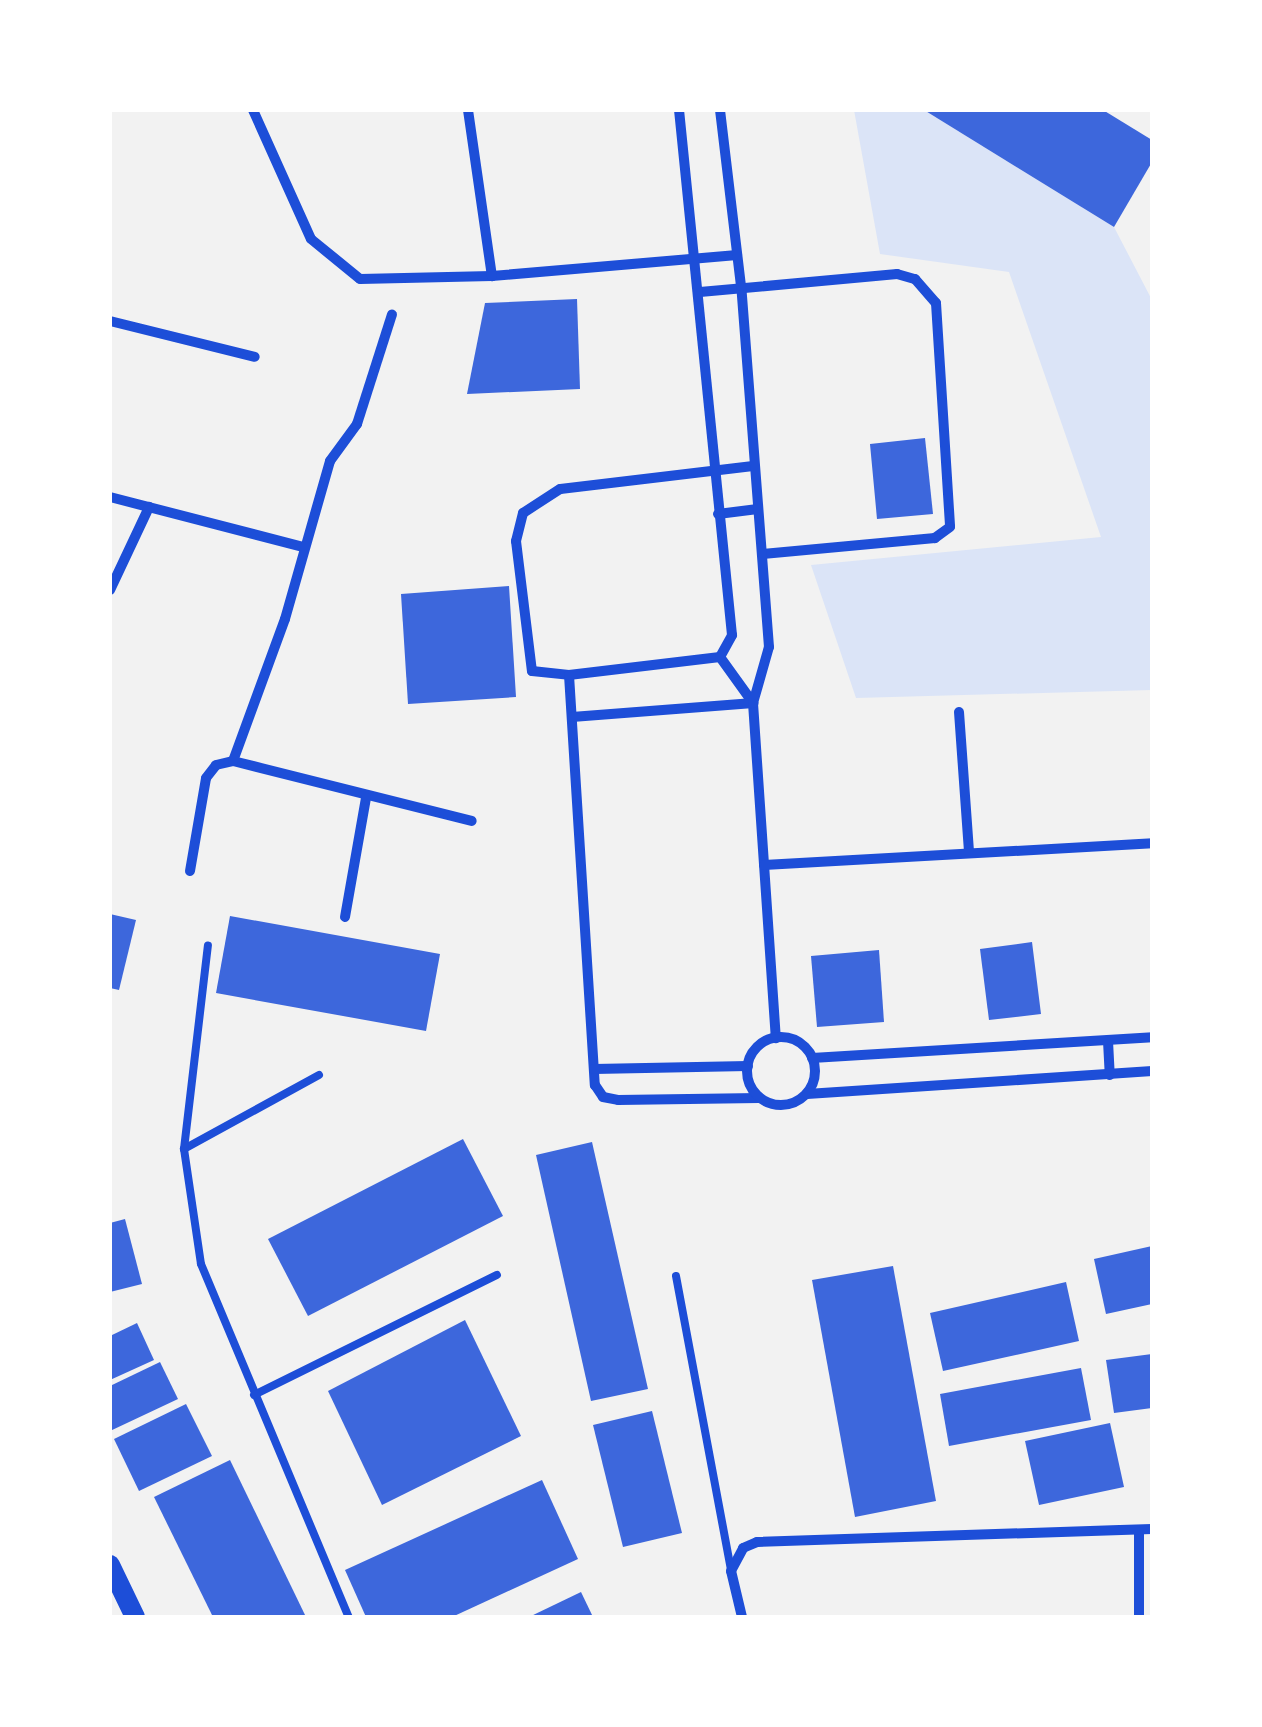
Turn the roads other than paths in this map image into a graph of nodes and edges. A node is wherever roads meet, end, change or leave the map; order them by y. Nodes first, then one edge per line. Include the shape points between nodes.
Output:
1 (253, 110) edge
2 (468, 110) edge
3 (678, 110) edge
4 (720, 110) edge
5 (736, 255) junction
6 (698, 258) junction
7 (492, 276) junction
8 (741, 286) junction
9 (700, 292) junction
10 (392, 314) dead end
11 (110, 320) edge
12 (256, 356) dead end
13 (754, 466) junction
14 (713, 472) junction
15 (110, 498) edge
16 (149, 508) junction
17 (758, 509) junction
18 (718, 514) junction
19 (304, 547) junction
20 (763, 554) junction
21 (110, 590) edge
22 (720, 658) junction
23 (569, 676) junction
24 (753, 703) junction
25 (959, 712) dead end
26 (572, 717) junction
27 (233, 761) junction
28 (366, 798) junction
29 (472, 821) dead end
30 (1152, 843) edge
31 (970, 850) junction
32 (764, 865) junction
33 (190, 871) dead end
34 (346, 917) dead end
35 (208, 945) dead end
36 (1152, 1037) edge
37 (776, 1038) junction
38 (1108, 1041) junction
39 (812, 1058) junction
40 (748, 1066) junction
41 (594, 1069) junction
42 (1152, 1071) edge
43 (319, 1074) dead end
44 (1110, 1076) junction
45 (807, 1094) junction
46 (760, 1098) junction
47 (184, 1149) junction
48 (497, 1275) dead end
49 (676, 1276) dead end
50 (254, 1395) junction
51 (1152, 1529) edge
52 (1139, 1530) junction
53 (110, 1565) edge
54 (731, 1571) junction
55 (135, 1617) edge
56 (348, 1617) edge
57 (742, 1617) edge
58 (1139, 1617) edge

1 - 7 street via 311,238 334,264 360,280
2 - 7 street
3 - 6 street
4 - 5 street
5 - 6 street
5 - 8 street
6 - 7 street
6 - 9 street
8 - 9 street
8 - 13 street
8 - 20 street via 897,274 930,290 939,322 950,528 935,538
9 - 14 street
10 - 19 street via 357,424 330,461
11 - 12 street
13 - 14 street
13 - 17 street
14 - 18 street
14 - 23 street via 560,488 523,512 516,541 527,657 532,671 544,677
15 - 16 street
16 - 19 street
16 - 21 street
17 - 18 street
17 - 20 street
18 - 22 street via 732,635
19 - 27 street
20 - 24 street via 768,647
22 - 23 street
22 - 24 street
23 - 26 street
24 - 26 street
24 - 32 street
25 - 31 street
26 - 41 street
27 - 28 street
27 - 33 street via 216,765 206,778
28 - 29 street
28 - 34 street
30 - 31 street
31 - 32 street
32 - 37 street
35 - 47 lane
36 - 38 street
37 - 39 street via 798,1042
37 - 40 street via 756,1048
38 - 39 street
38 - 44 street
39 - 45 street via 814,1082
40 - 41 street
40 - 46 street
41 - 46 street via 603,1097 618,1100
42 - 44 street
43 - 47 lane
44 - 45 street
45 - 46 street via 792,1104
47 - 50 lane via 201,1264
48 - 50 lane
49 - 54 lane
50 - 56 lane
51 - 52 street
52 - 54 street via 756,1542 744,1548
52 - 58 street
53 - 55 main road
54 - 57 street

